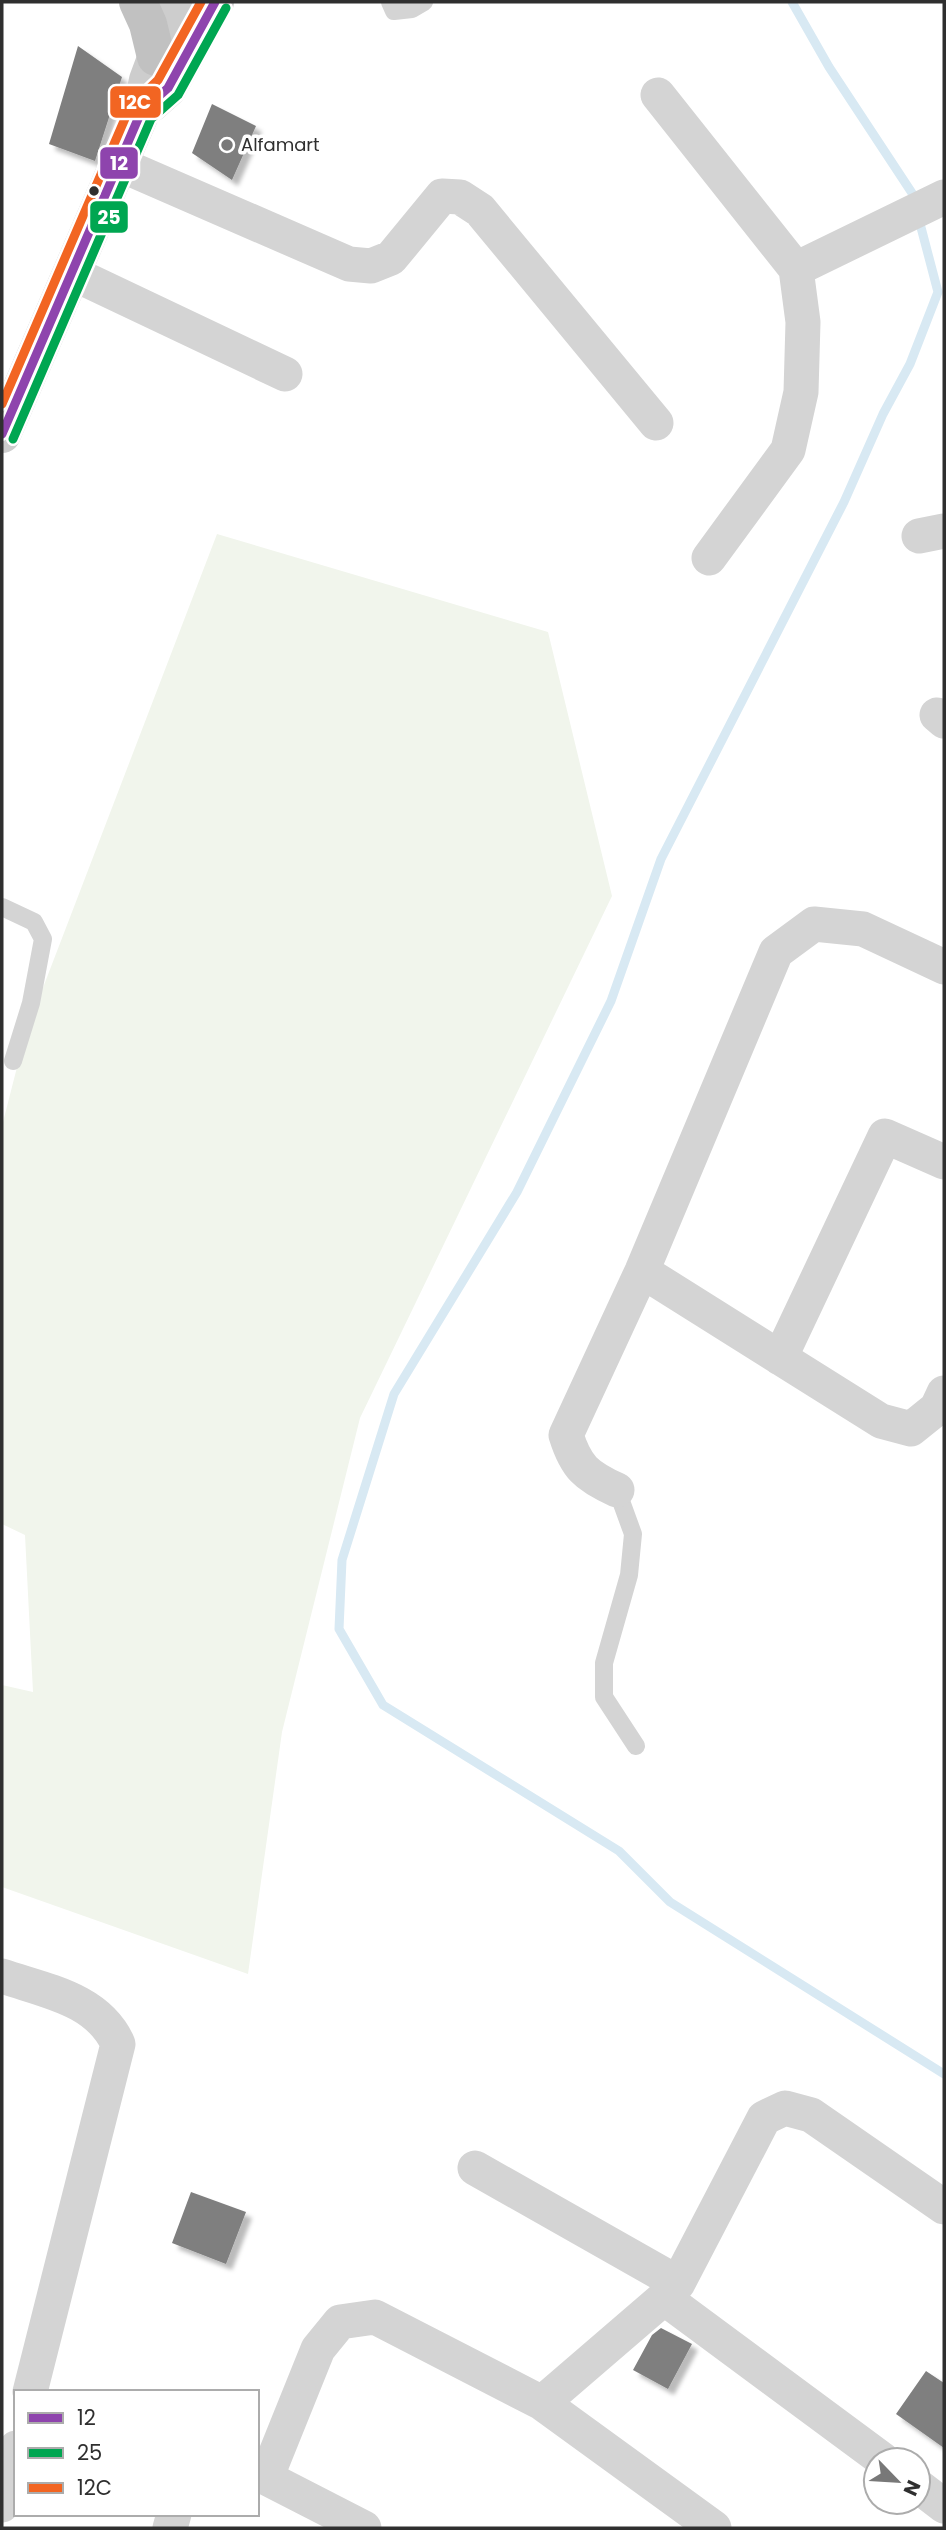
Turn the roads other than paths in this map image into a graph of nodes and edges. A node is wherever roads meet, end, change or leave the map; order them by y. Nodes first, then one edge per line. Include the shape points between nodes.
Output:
1 (138, 2) edge
2 (177, 2) edge
3 (215, 2) edge
4 (390, 2) edge
5 (425, 2) edge
6 (156, 57) junction
7 (658, 95) dead end
8 (141, 112) junction
9 (119, 164) junction
10 (940, 199) edge
11 (796, 269) junction
12 (72, 273) junction
13 (285, 374) dead end
14 (656, 423) dead end
15 (2, 434) edge
16 (709, 558) dead end
17 (944, 713) edge
18 (944, 721) edge
19 (2, 907) edge
20 (944, 967) edge
21 (13, 1061) dead end
22 (944, 1162) edge
23 (642, 1270) junction
24 (780, 1358) junction
25 (944, 1393) edge
26 (617, 1490) joint
27 (636, 1746) dead end
28 (2, 1976) edge
29 (475, 2168) dead end
30 (944, 2207) edge
31 (671, 2291) junction
32 (31, 2390) edge
33 (542, 2403) junction
34 (865, 2446) edge
35 (14, 2456) edge
36 (262, 2476) edge
37 (2, 2505) edge
38 (364, 2528) edge
39 (714, 2528) edge

1 - 6 highway
2 - 6 main road
3 - 8 main road via 168,88
4 - 5 lane via 394,11
6 - 8 main road
7 - 11 street
8 - 9 main road
9 - 12 main road
9 - 14 street via 349,264 371,266 391,258 442,196 460,197 480,210
10 - 11 street
11 - 16 street via 803,321 801,392 788,450
12 - 13 street
12 - 15 main road
17 - 18 street via 937,715
19 - 21 lane via 34,922 43,939 31,1003
20 - 23 street via 863,929 814,924 776,952
22 - 24 street via 886,1136
23 - 24 street
23 - 26 street via 566,1435 574,1460 594,1479
24 - 25 street via 881,1422 911,1429 937,1408
26 - 27 lane via 633,1534 629,1575 604,1663 604,1697
28 - 32 street via 88,2006 110,2025 118,2044
29 - 31 street
30 - 31 street via 811,2115 785,2108 764,2118
31 - 33 street
31 - 34 street
33 - 36 street via 375,2316 340,2322 318,2349
33 - 39 street
35 - 37 street
36 - 38 street

